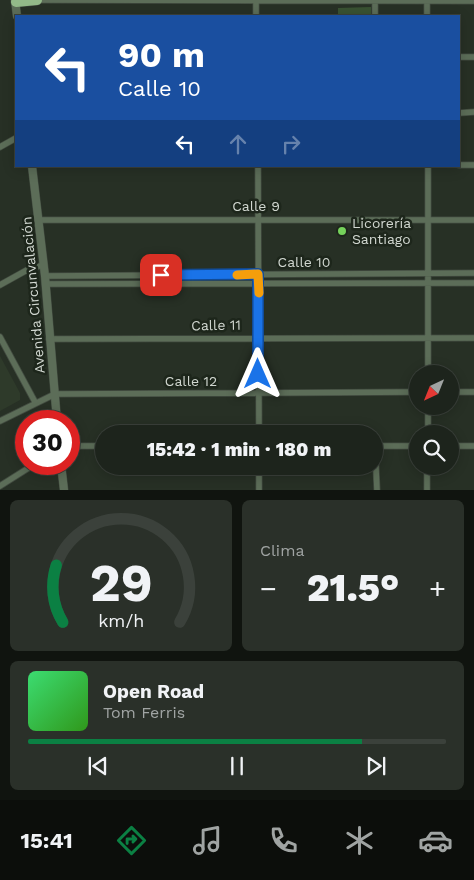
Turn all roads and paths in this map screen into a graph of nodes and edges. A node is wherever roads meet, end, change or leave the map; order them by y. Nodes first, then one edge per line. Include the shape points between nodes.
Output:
1 (37, 0) edge
2 (256, 0) edge
3 (427, 0) edge
4 (15, 1) edge
5 (375, 1) edge
6 (474, 1) edge
7 (18, 15) edge
8 (256, 15) edge
9 (375, 15) edge
10 (427, 15) edge
11 (460, 57) edge
12 (474, 57) edge
13 (460, 112) edge
14 (474, 112) edge
15 (15, 139) edge
16 (0, 147) edge
17 (460, 165) edge
18 (474, 165) edge
19 (32, 167) edge
20 (258, 167) edge
21 (428, 167) edge
22 (259, 219) junction
23 (38, 220) junction
24 (427, 220) junction
25 (474, 220) edge
26 (43, 265) junction
27 (474, 273) edge
28 (258, 274) junction
29 (428, 274) junction
30 (45, 280) junction
31 (428, 283) junction
32 (474, 283) edge
33 (259, 284) junction
34 (0, 285) edge
35 (0, 337) edge
36 (428, 337) junction
37 (258, 338) junction
38 (474, 338) edge
39 (49, 339) junction
40 (428, 365) edge
41 (409, 392) edge
42 (459, 392) edge
43 (474, 392) edge
44 (259, 393) junction
45 (54, 394) junction
46 (35, 402) junction
47 (56, 410) edge
48 (0, 421) edge
49 (259, 425) edge
50 (80, 446) edge
51 (95, 446) edge
52 (383, 446) edge
53 (409, 446) edge
54 (459, 446) edge
55 (474, 446) edge
56 (17, 475) edge
57 (62, 475) edge
58 (259, 475) edge
59 (376, 475) edge
60 (427, 475) edge
61 (0, 486) edge
62 (64, 490) edge
63 (259, 490) edge
64 (377, 490) edge
65 (427, 490) edge

1 - 2 street
1 - 4 highway
2 - 5 street
2 - 8 street
3 - 5 street
3 - 6 street
3 - 10 street
4 - 7 street
5 - 9 street
11 - 12 street
13 - 14 street
15 - 16 street
17 - 18 street
19 - 23 street, Avenida Circunvalación
20 - 22 street
21 - 24 street
22 - 23 street, Calle 9
22 - 24 street, Calle 9
22 - 28 street
23 - 26 street, Avenida Circunvalación
24 - 25 street, Calle 9
24 - 29 street
26 - 30 street, Avenida Circunvalación
26 - 34 street
27 - 29 street, Calle 10
28 - 29 street, Calle 10
28 - 30 street, Calle 10
28 - 33 street
29 - 31 street
30 - 33 street, Calle 10
30 - 39 street, Avenida Circunvalación
31 - 32 street, Calle 10
31 - 33 street, Calle 10
31 - 36 street
33 - 37 street
35 - 46 street
36 - 37 street, Calle 11
36 - 38 street, Calle 11
36 - 40 street
37 - 39 street, Calle 11
37 - 44 street
39 - 45 street, Avenida Circunvalación
41 - 44 street, Calle 12
42 - 43 street
44 - 45 street, Calle 12
44 - 49 street
45 - 46 street
45 - 47 street, Avenida Circunvalación
46 - 48 street
50 - 51 street
52 - 53 street
54 - 55 street
56 - 61 street
57 - 62 street
58 - 63 street
59 - 64 street
60 - 65 street

